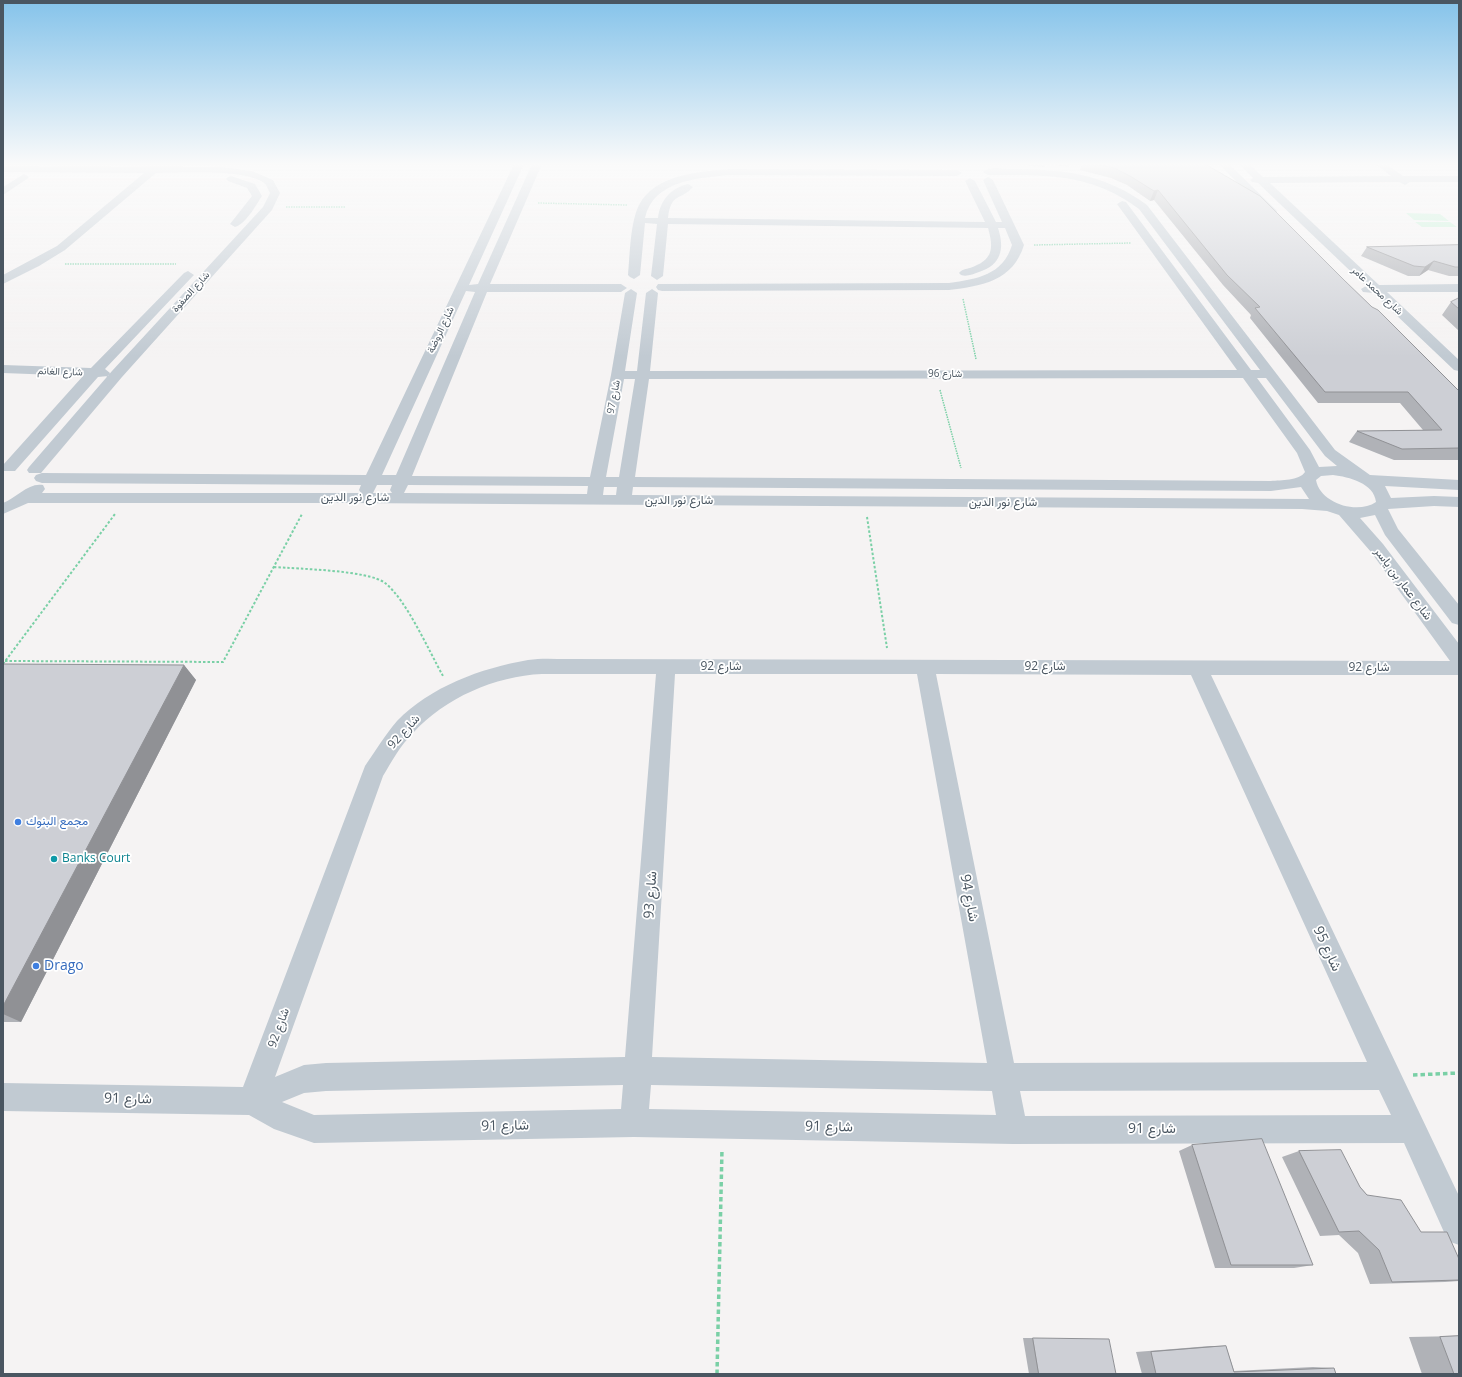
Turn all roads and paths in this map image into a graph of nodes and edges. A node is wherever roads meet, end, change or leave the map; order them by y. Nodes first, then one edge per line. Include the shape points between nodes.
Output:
1 (84, 228) edge
2 (231, 228) edge
3 (250, 228) edge
4 (489, 228) edge
5 (508, 228) edge
6 (640, 228) edge
7 (661, 228) edge
8 (993, 228) edge
9 (1011, 228) edge
10 (1140, 228) edge
11 (1159, 228) edge
12 (1311, 228) edge
13 (226, 234) dead end
14 (1151, 243) junction
15 (1018, 245) junction
16 (35, 264) junction
17 (198, 264) joint
18 (3, 280) edge
19 (484, 282) junction
20 (463, 283) junction
21 (628, 284) junction
22 (658, 284) junction
23 (960, 285) junction
24 (1459, 288) edge
25 (1375, 289) junction
26 (1459, 299) edge
27 (1386, 300) junction
28 (977, 362) junction
29 (1240, 362) junction
30 (1263, 362) junction
31 (1459, 367) edge
32 (3, 369) edge
33 (619, 370) junction
34 (643, 370) junction
35 (94, 373) junction
36 (117, 374) junction
37 (935, 374) junction
38 (1248, 374) junction
39 (1272, 374) junction
40 (6, 469) edge
41 (39, 474) junction
42 (1310, 477) junction
43 (1364, 479) junction
44 (372, 480) junction
45 (402, 480) junction
46 (598, 481) junction
47 (626, 481) junction
48 (965, 482) junction
49 (1459, 485) edge
50 (364, 497) junction
51 (27, 498) junction
52 (311, 498) junction
53 (395, 498) junction
54 (125, 500) junction
55 (594, 500) junction
56 (623, 501) junction
57 (865, 502) junction
58 (1459, 502) edge
59 (1382, 507) junction
60 (3, 509) edge
61 (1338, 509) junction
62 (274, 566) junction
63 (1459, 618) edge
64 (1459, 658) edge
65 (5, 661) junction
66 (3, 664) edge
67 (666, 666) junction
68 (890, 667) junction
69 (925, 667) junction
70 (1197, 667) junction
71 (1459, 668) edge
72 (452, 692) junction
73 (639, 1071) junction
74 (1459, 1073) edge
75 (1387, 1076) junction
76 (1002, 1077) junction
77 (3, 1097) edge
78 (252, 1101) junction
79 (634, 1123) junction
80 (723, 1125) junction
81 (1411, 1129) junction
82 (1013, 1130) junction
83 (1459, 1230) edge
84 (717, 1374) edge

1 - 16 street via 61,248
2 - 13 street
3 - 36 street, شارع الصفوة
4 - 20 street, شارع الروضة
5 - 19 street, شارع الروضة
6 - 21 street, شارع 97
7 - 22 street
8 - 22 street via 998,246 994,258 982,268 961,275 935,278
9 - 15 street
10 - 14 street
11 - 30 street, شارع عمار بن ياسر
12 - 25 street, شارع محمد عامر
14 - 15 path
14 - 29 street
15 - 23 street via 1017,255 1010,265 981,280
16 - 17 path
16 - 18 street
17 - 35 street, شارع الصفوة
19 - 20 street
19 - 21 street
19 - 45 street, شارع الروضة
20 - 44 street, شارع الروضة
21 - 22 street
21 - 22 street via 646,274
21 - 33 street, شارع 97
22 - 23 street via 937,288
22 - 34 street
23 - 28 path
24 - 25 street
25 - 27 street, شارع محمد عامر
25 - 27 street via 1357,295
26 - 27 street
27 - 31 street, شارع محمد عامر
28 - 29 street, شارع 96
28 - 34 street, شارع 96
29 - 30 street, شارع 96
29 - 38 street
30 - 39 street, شارع عمار بن ياسر
32 - 35 street, شارع الغانم
33 - 34 street, شارع 96
33 - 46 street, شارع 97
34 - 37 street, شارع 96
34 - 47 street
35 - 36 street, شارع الغانم
35 - 40 street, شارع الصفوة
36 - 41 street, شارع الصفوة
37 - 38 street, شارع 96
37 - 48 path
38 - 39 street, شارع 96
38 - 42 street via 1309,460 1314,474
39 - 43 street, شارع عمار بن ياسر via 1330,453
40 - 41 street, شارع نور الدين via 24,468
41 - 44 street, شارع نور الدين
41 - 51 street, شارع الصفوة via 39,487
42 - 43 street, شارع نور الدين via 1316,472 1333,470
42 - 48 street, شارع نور الدين via 1293,484 1271,486
42 - 61 street via 1308,484 1313,494
43 - 49 street
43 - 59 street, شارع عمار بن ياسر via 1383,496
44 - 45 street, شارع نور الدين
44 - 50 street, شارع الروضة
45 - 46 street, شارع نور الدين
45 - 53 street, شارع الروضة
46 - 47 street, شارع نور الدين
46 - 55 street, شارع 97
47 - 48 street, شارع نور الدين
47 - 56 street
50 - 52 street, شارع نور الدين
50 - 53 street, شارع نور الدين
51 - 54 street, شارع نور الدين
51 - 60 street
52 - 54 street, شارع نور الدين
52 - 62 path
53 - 55 street, شارع نور الدين
54 - 65 path
55 - 56 street, شارع نور الدين
56 - 57 street, شارع نور الدين
57 - 61 street, شارع نور الدين via 1302,504
57 - 68 path
58 - 59 street, شارع نور الدين via 1434,501
59 - 61 street, شارع نور الدين via 1365,514
59 - 63 street, شارع عمار بن ياسر via 1395,535
61 - 64 street, شارع عمار بن ياسر via 1377,548
62 - 65 path via 223,662
62 - 72 path via 363,575 384,582 398,595
65 - 66 path
67 - 68 street, شارع 92
67 - 72 street, شارع 92 via 528,668 490,676
67 - 73 street, شارع 93
68 - 69 street, شارع 92
69 - 70 street, شارع 92
69 - 76 street, شارع 94
70 - 71 street, شارع 92
70 - 75 street, شارع 95
72 - 78 street, شارع 92 via 420,713 399,735 373,772
73 - 76 street, شارع 91
73 - 78 street, شارع 91 via 326,1077 304,1079
73 - 79 street, شارع 93
74 - 75 path
75 - 76 street, شارع 91
75 - 81 street, شارع 95
76 - 82 street, شارع 94
77 - 78 street, شارع 91
78 - 79 street, شارع 91 via 284,1119 314,1129
79 - 80 street, شارع 91
80 - 82 street, شارع 91
80 - 84 path
81 - 82 street, شارع 91
81 - 83 street, شارع 95

